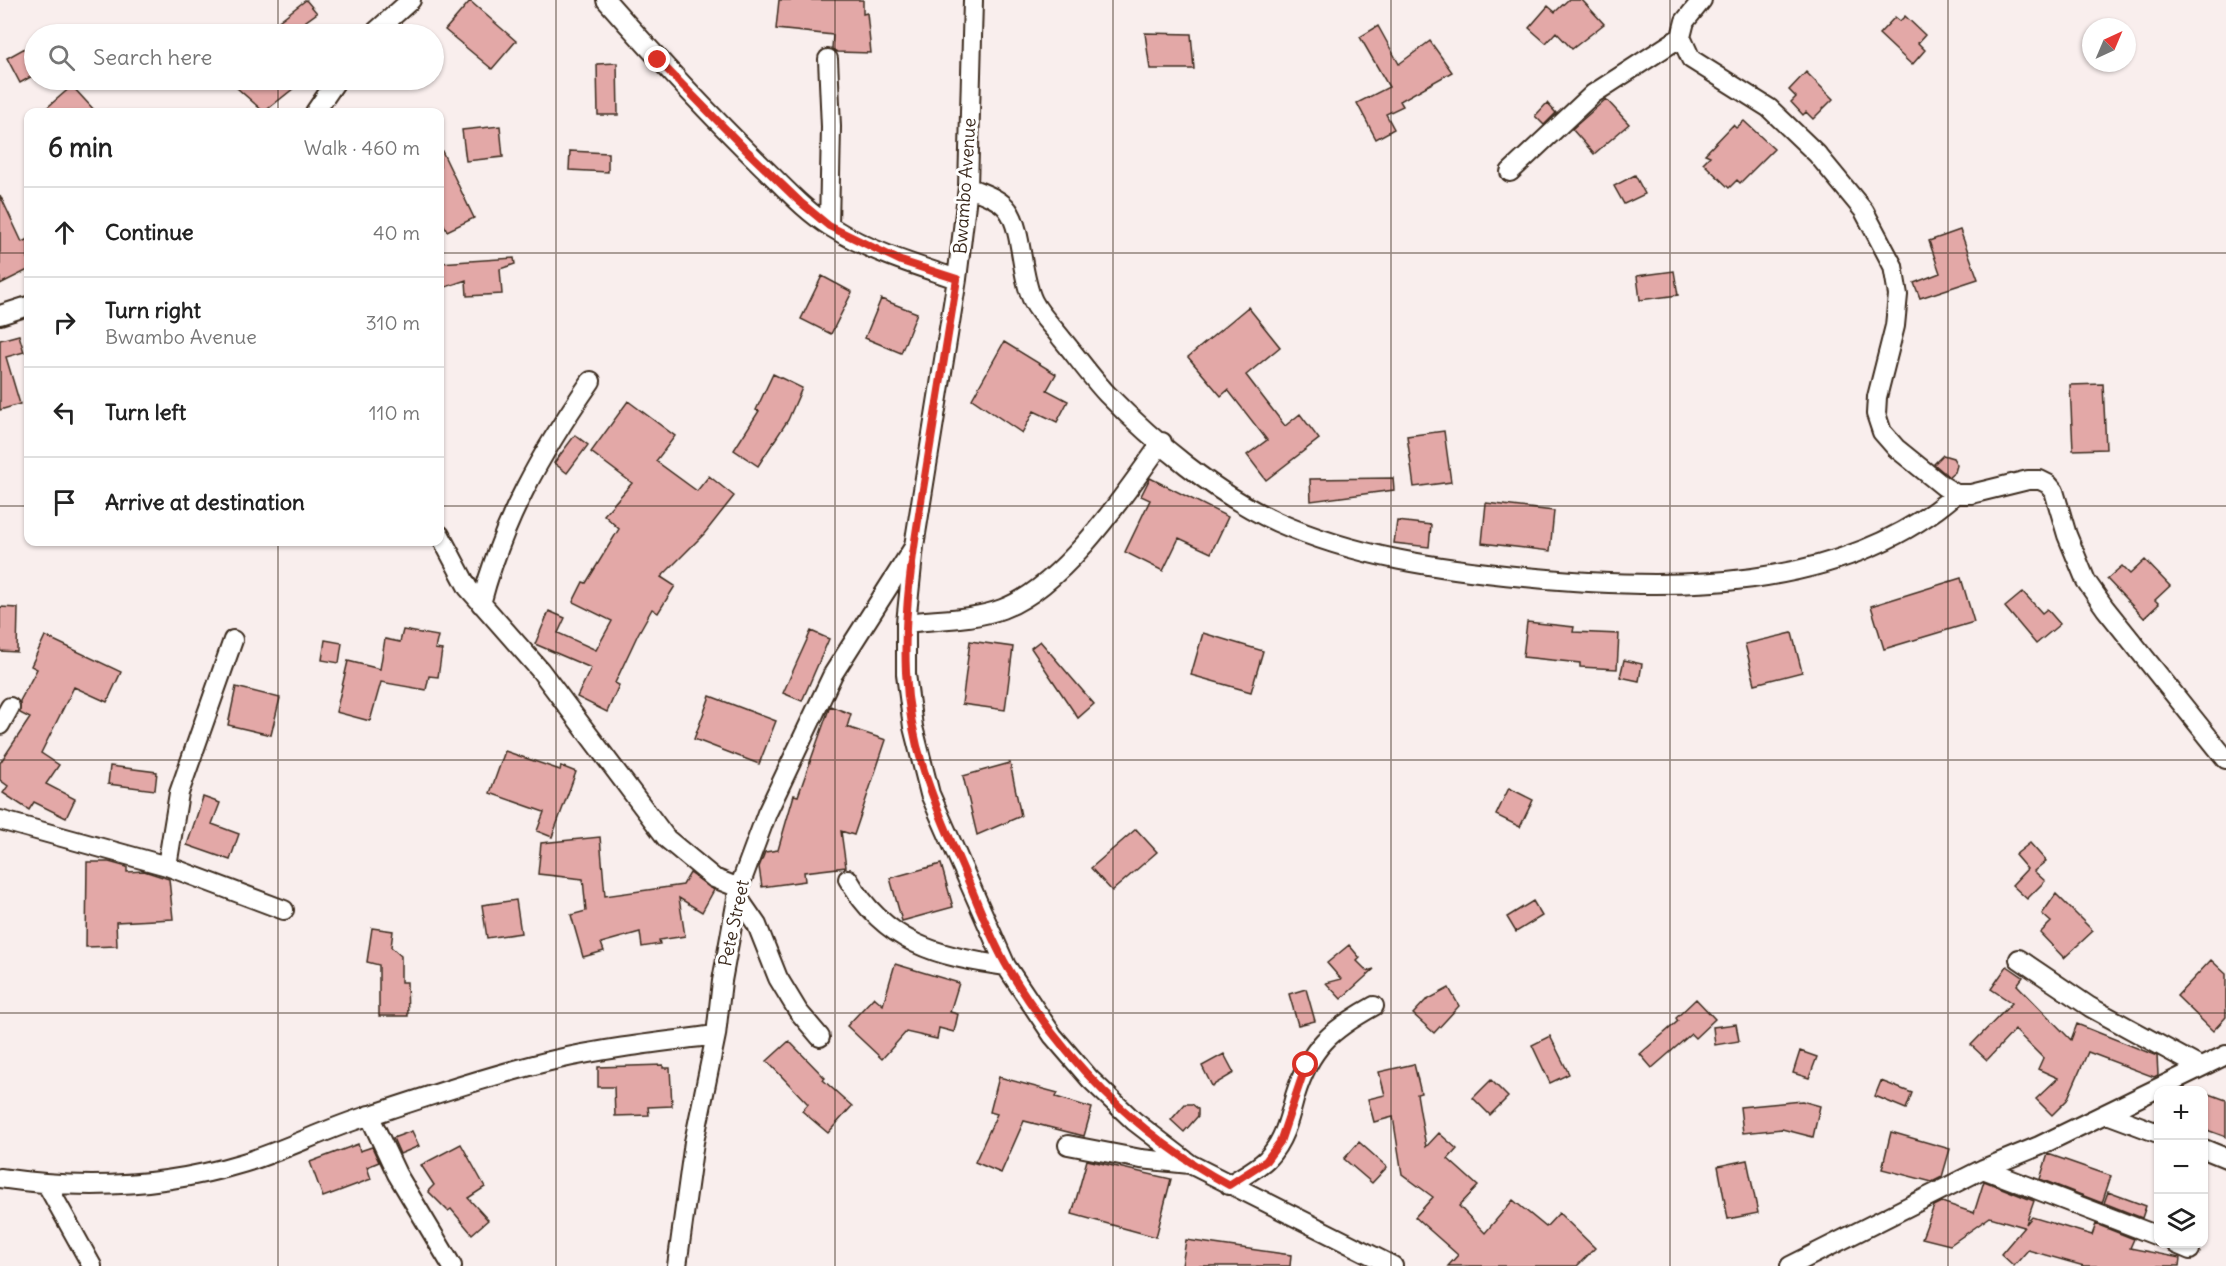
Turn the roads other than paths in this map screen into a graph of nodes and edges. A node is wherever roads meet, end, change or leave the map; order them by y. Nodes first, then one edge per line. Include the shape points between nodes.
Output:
1 (411, 0) edge
2 (606, 0) edge
3 (973, 0) edge
4 (1702, 0) edge
5 (384, 24) edge
6 (1681, 37) junction
7 (828, 59) dead end
8 (330, 90) edge
9 (318, 108) edge
10 (1510, 172) dead end
11 (968, 187) junction
12 (829, 226) junction
13 (957, 279) junction
14 (24, 307) edge
15 (0, 315) edge
16 (591, 381) dead end
17 (1162, 442) junction
18 (1956, 494) junction
19 (444, 543) edge
20 (914, 546) junction
21 (481, 604) junction
22 (906, 623) junction
23 (233, 640) dead end
24 (10, 707) dead end
25 (0, 725) edge
26 (2226, 759) edge
27 (0, 820) edge
28 (167, 866) junction
29 (849, 879) dead end
30 (738, 892) junction
31 (284, 910) dead end
32 (2019, 959) dead end
33 (1006, 966) junction
34 (1374, 1006) dead end
35 (716, 1035) junction
36 (820, 1037) dead end
37 (2224, 1058) edge
38 (2200, 1067) junction
39 (2107, 1113) junction
40 (369, 1115) junction
41 (2154, 1131) edge
42 (1068, 1145) dead end
43 (2208, 1151) edge
44 (2226, 1158) edge
45 (1190, 1164) junction
46 (1983, 1169) junction
47 (0, 1178) edge
48 (47, 1185) junction
49 (1229, 1185) junction
50 (2154, 1234) edge
51 (92, 1266) edge
52 (452, 1266) edge
53 (677, 1266) edge
54 (1393, 1266) edge
55 (1790, 1266) edge

1 - 5 street
2 - 12 street via 748,152
3 - 11 street, Bwambo Avenue
4 - 6 street via 1685,21
6 - 10 street via 1593,94
6 - 18 street via 1691,58 1769,108 1818,154 1864,211 1893,266 1898,295 1876,414 1882,432 1896,448
7 - 12 street
8 - 9 street
11 - 13 street, Bwambo Avenue
11 - 17 street via 1008,208 1024,279 1035,304 1107,393
12 - 13 street via 901,261
13 - 20 street, Bwambo Avenue
14 - 15 street
16 - 21 street via 520,494 491,564
17 - 18 street via 1201,477 1242,502 1276,521 1339,545 1433,567 1612,585 1687,583 1805,569 1854,553 1918,524
17 - 22 street via 1112,511 1067,562 1034,590 1001,610
18 - 26 street via 2028,480 2048,484 2054,491 2086,581
19 - 21 street
20 - 22 street, Bwambo Avenue
20 - 30 street, Pete Street via 833,674 767,813
21 - 30 street via 540,670 667,839 714,878
22 - 33 street, Bwambo Avenue via 906,674 921,766
23 - 28 street via 179,793
24 - 25 street
27 - 28 street
28 - 31 street
29 - 33 street via 871,913 913,943 953,958
30 - 35 street, Pete Street
30 - 36 street via 757,925 778,978
32 - 38 street via 2090,1007
33 - 45 street, Bwambo Avenue via 1053,1036 1090,1079 1134,1121
34 - 49 street via 1342,1024 1318,1046 1306,1065 1280,1142 1266,1161
35 - 40 street via 553,1060
35 - 53 street, Pete Street via 694,1142
37 - 38 street
38 - 39 street
39 - 41 street
39 - 46 street
40 - 48 street via 245,1163 198,1174 133,1184
40 - 52 street via 397,1174
42 - 45 street
43 - 44 street
45 - 49 street, Bwambo Avenue
46 - 50 street
46 - 55 street
47 - 48 street
48 - 51 street
49 - 54 street, Bwambo Avenue

